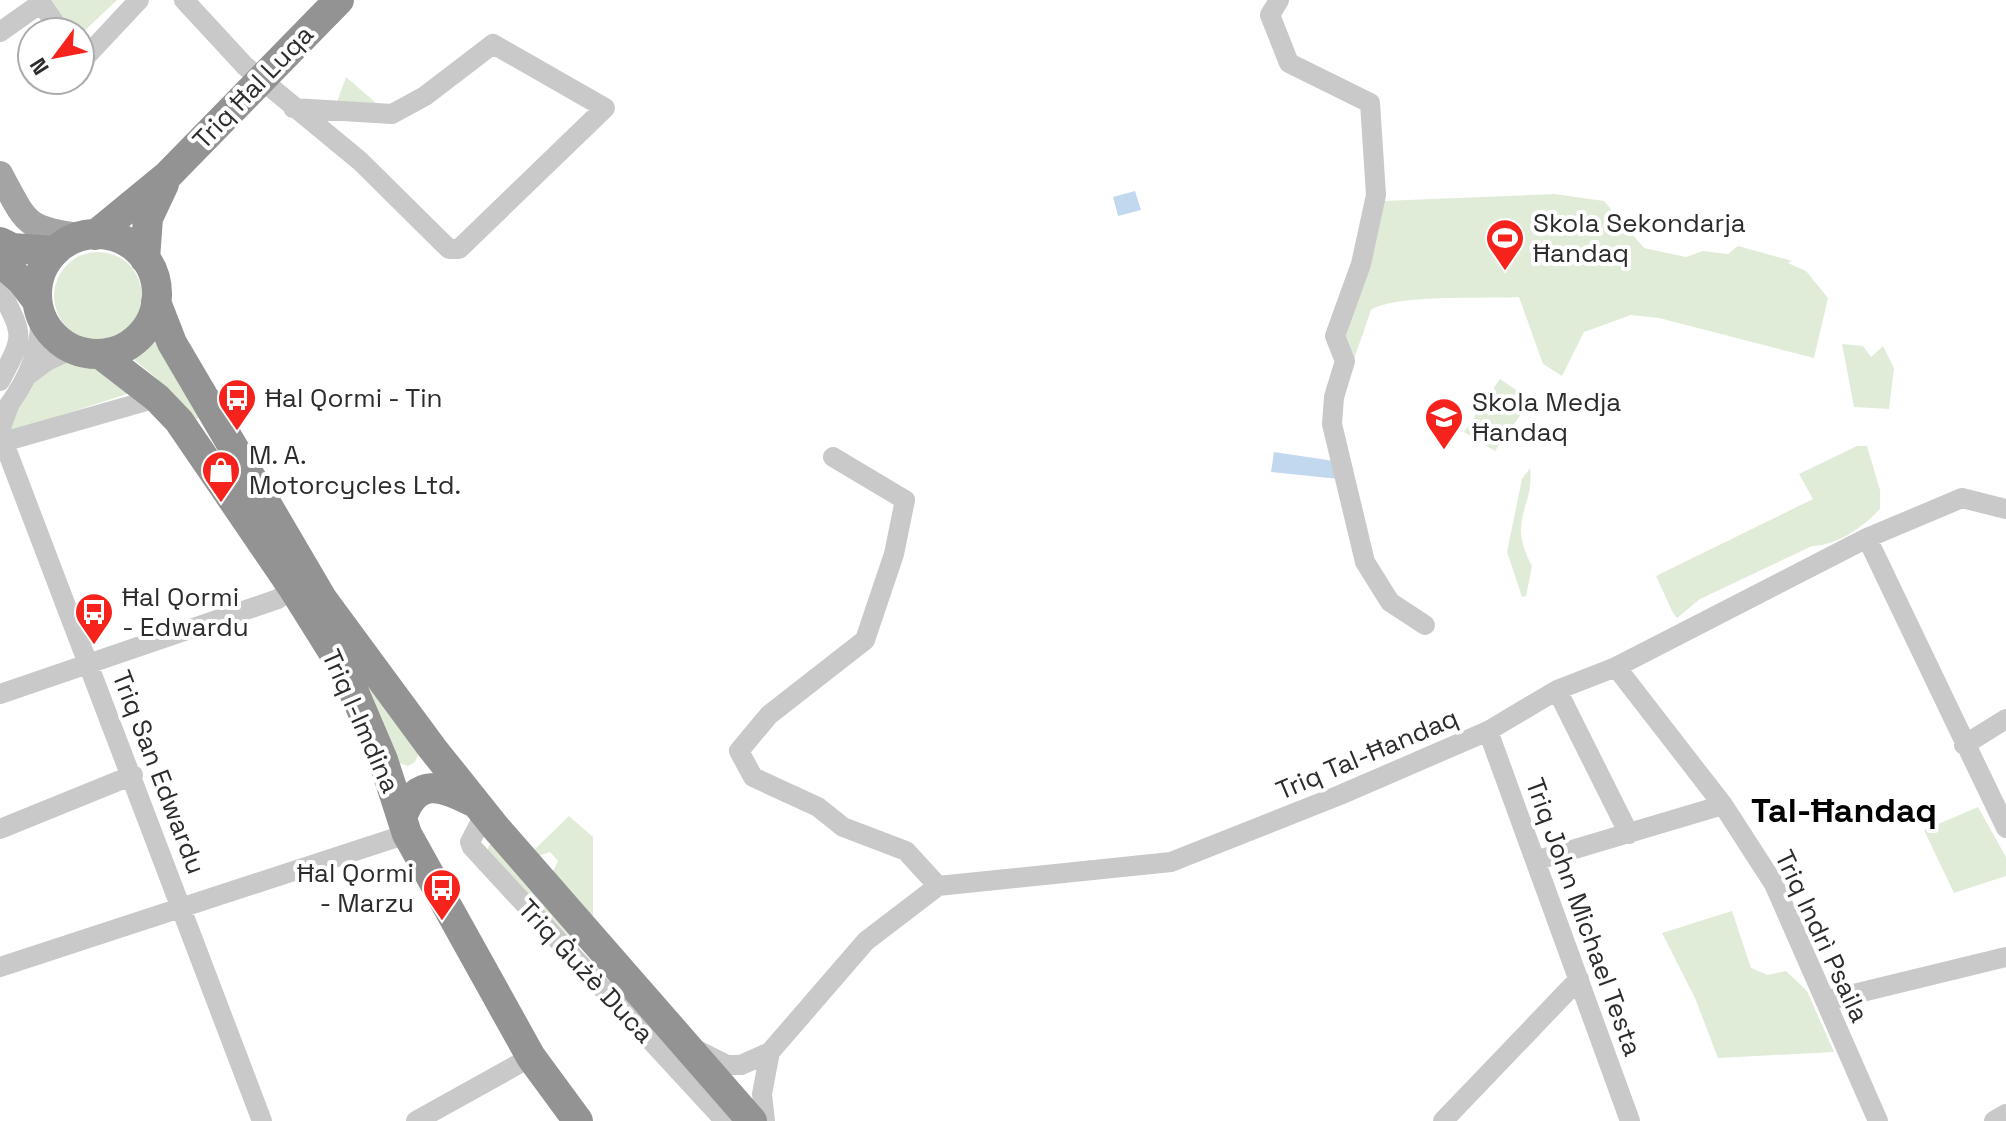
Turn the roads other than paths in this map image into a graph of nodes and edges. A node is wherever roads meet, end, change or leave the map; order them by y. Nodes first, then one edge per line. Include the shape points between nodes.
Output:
1 (139, 0) edge
2 (184, 0) edge
3 (339, 0) edge
4 (1279, 0) edge
5 (40, 1) edge
6 (0, 32) edge
7 (96, 45) edge
8 (259, 79) junction
9 (293, 108) junction
10 (0, 174) edge
11 (168, 175) junction
12 (88, 236) junction
13 (0, 242) edge
14 (54, 251) junction
15 (145, 259) junction
16 (0, 262) edge
17 (0, 289) edge
18 (156, 302) junction
19 (39, 308) junction
20 (86, 352) junction
21 (26, 376) junction
22 (0, 381) edge
23 (157, 398) junction
24 (4, 412) edge
25 (2, 443) edge
26 (833, 457) dead end
27 (2006, 509) edge
28 (1867, 538) junction
29 (293, 588) junction
30 (1425, 625) dead end
31 (90, 663) junction
32 (1616, 667) junction
33 (1557, 690) junction
34 (0, 694) edge
35 (2006, 719) edge
36 (1488, 731) junction
37 (1964, 745) junction
38 (432, 748) junction
39 (383, 760) junction
40 (133, 775) junction
41 (1723, 805) junction
42 (479, 808) junction
43 (405, 826) junction
44 (2006, 828) edge
45 (0, 829) edge
46 (1629, 834) junction
47 (1538, 860) junction
48 (938, 886) junction
49 (184, 909) junction
50 (2006, 957) edge
51 (0, 967) edge
52 (1579, 979) junction
53 (1825, 1001) junction
54 (679, 1038) junction
55 (770, 1052) junction
56 (531, 1057) junction
57 (2006, 1114) edge
58 (715, 1118) edge
59 (262, 1121) edge
60 (416, 1121) edge
61 (578, 1121) edge
62 (752, 1121) edge
63 (765, 1121) edge
64 (1443, 1121) edge
65 (1630, 1121) edge
66 (1878, 1121) edge
67 (1994, 1121) edge

1 - 7 street
2 - 8 street
3 - 8 highway, Triq Ħal Luqa
4 - 30 street via 1270,15 1289,63 1370,103 1376,195 1361,264 1335,336 1345,361 1332,424 1365,562 1390,602
5 - 6 street
8 - 9 street
8 - 11 highway, Triq Ħal Luqa
9 - 9 street via 360,161 449,249 459,249 605,108 493,44 425,96 392,114
10 - 12 main road via 24,219 41,230
11 - 12 highway, Triq Ħal Luqa
11 - 15 highway, Triq Ħal Luqa via 148,218
12 - 14 highway
12 - 15 highway via 122,240
13 - 14 highway
14 - 19 highway via 38,280
15 - 18 highway
16 - 19 highway via 22,281
17 - 22 street via 20,329 20,344
18 - 20 highway via 138,338 120,350
18 - 38 highway, Triq Ġużè Duca via 172,343 323,600
19 - 20 highway via 54,335
19 - 21 street via 42,339
20 - 21 street via 47,361
20 - 23 highway, Triq l-Imdina
21 - 24 street
23 - 25 street
23 - 29 highway, Triq l-Imdina via 204,454
24 - 25 street
25 - 31 street, Triq San Edwardu
26 - 48 street via 905,500 894,554 865,640 769,715 739,751 753,777 818,807 843,827 906,851
27 - 28 street, Triq Tal-Ħandaq via 1962,498
28 - 32 street, Triq Tal-Ħandaq
28 - 37 street
29 - 31 street via 278,599
29 - 39 highway, Triq l-Imdina via 345,671
31 - 34 street
31 - 40 street, Triq San Edwardu
32 - 33 street, Triq Tal-Ħandaq
32 - 41 street, Triq Indrì Psaila
33 - 36 street, Triq Tal-Ħandaq
33 - 46 street
35 - 37 street
36 - 47 street, Triq John Michael Testa
36 - 48 street, Triq Tal-Ħandaq via 1171,862
37 - 44 street
38 - 39 highway via 425,764 410,774 393,772
38 - 42 highway, Triq Ġużè Duca
39 - 43 highway, Triq l-Imdina
40 - 45 street
40 - 49 street, Triq San Edwardu
41 - 46 street
41 - 53 street, Triq Indrì Psaila via 1774,884
42 - 43 highway via 451,791 425,789 411,798
42 - 54 highway, Triq Ġużè Duca
42 - 58 street, Triq Ġużè Duca via 472,847
43 - 49 street
43 - 56 highway, Triq l-Imdina
46 - 47 street
47 - 52 street, Triq John Michael Testa
48 - 55 street via 866,941
49 - 51 street
49 - 59 street, Triq San Edwardu
50 - 53 street
52 - 64 street
52 - 65 street, Triq John Michael Testa
53 - 66 street, Triq Indrì Psaila
54 - 55 street via 727,1065 741,1065
54 - 62 highway, Triq Ġużè Duca
55 - 63 street via 762,1094
56 - 60 street
56 - 61 highway, Triq l-Imdina
57 - 67 street

